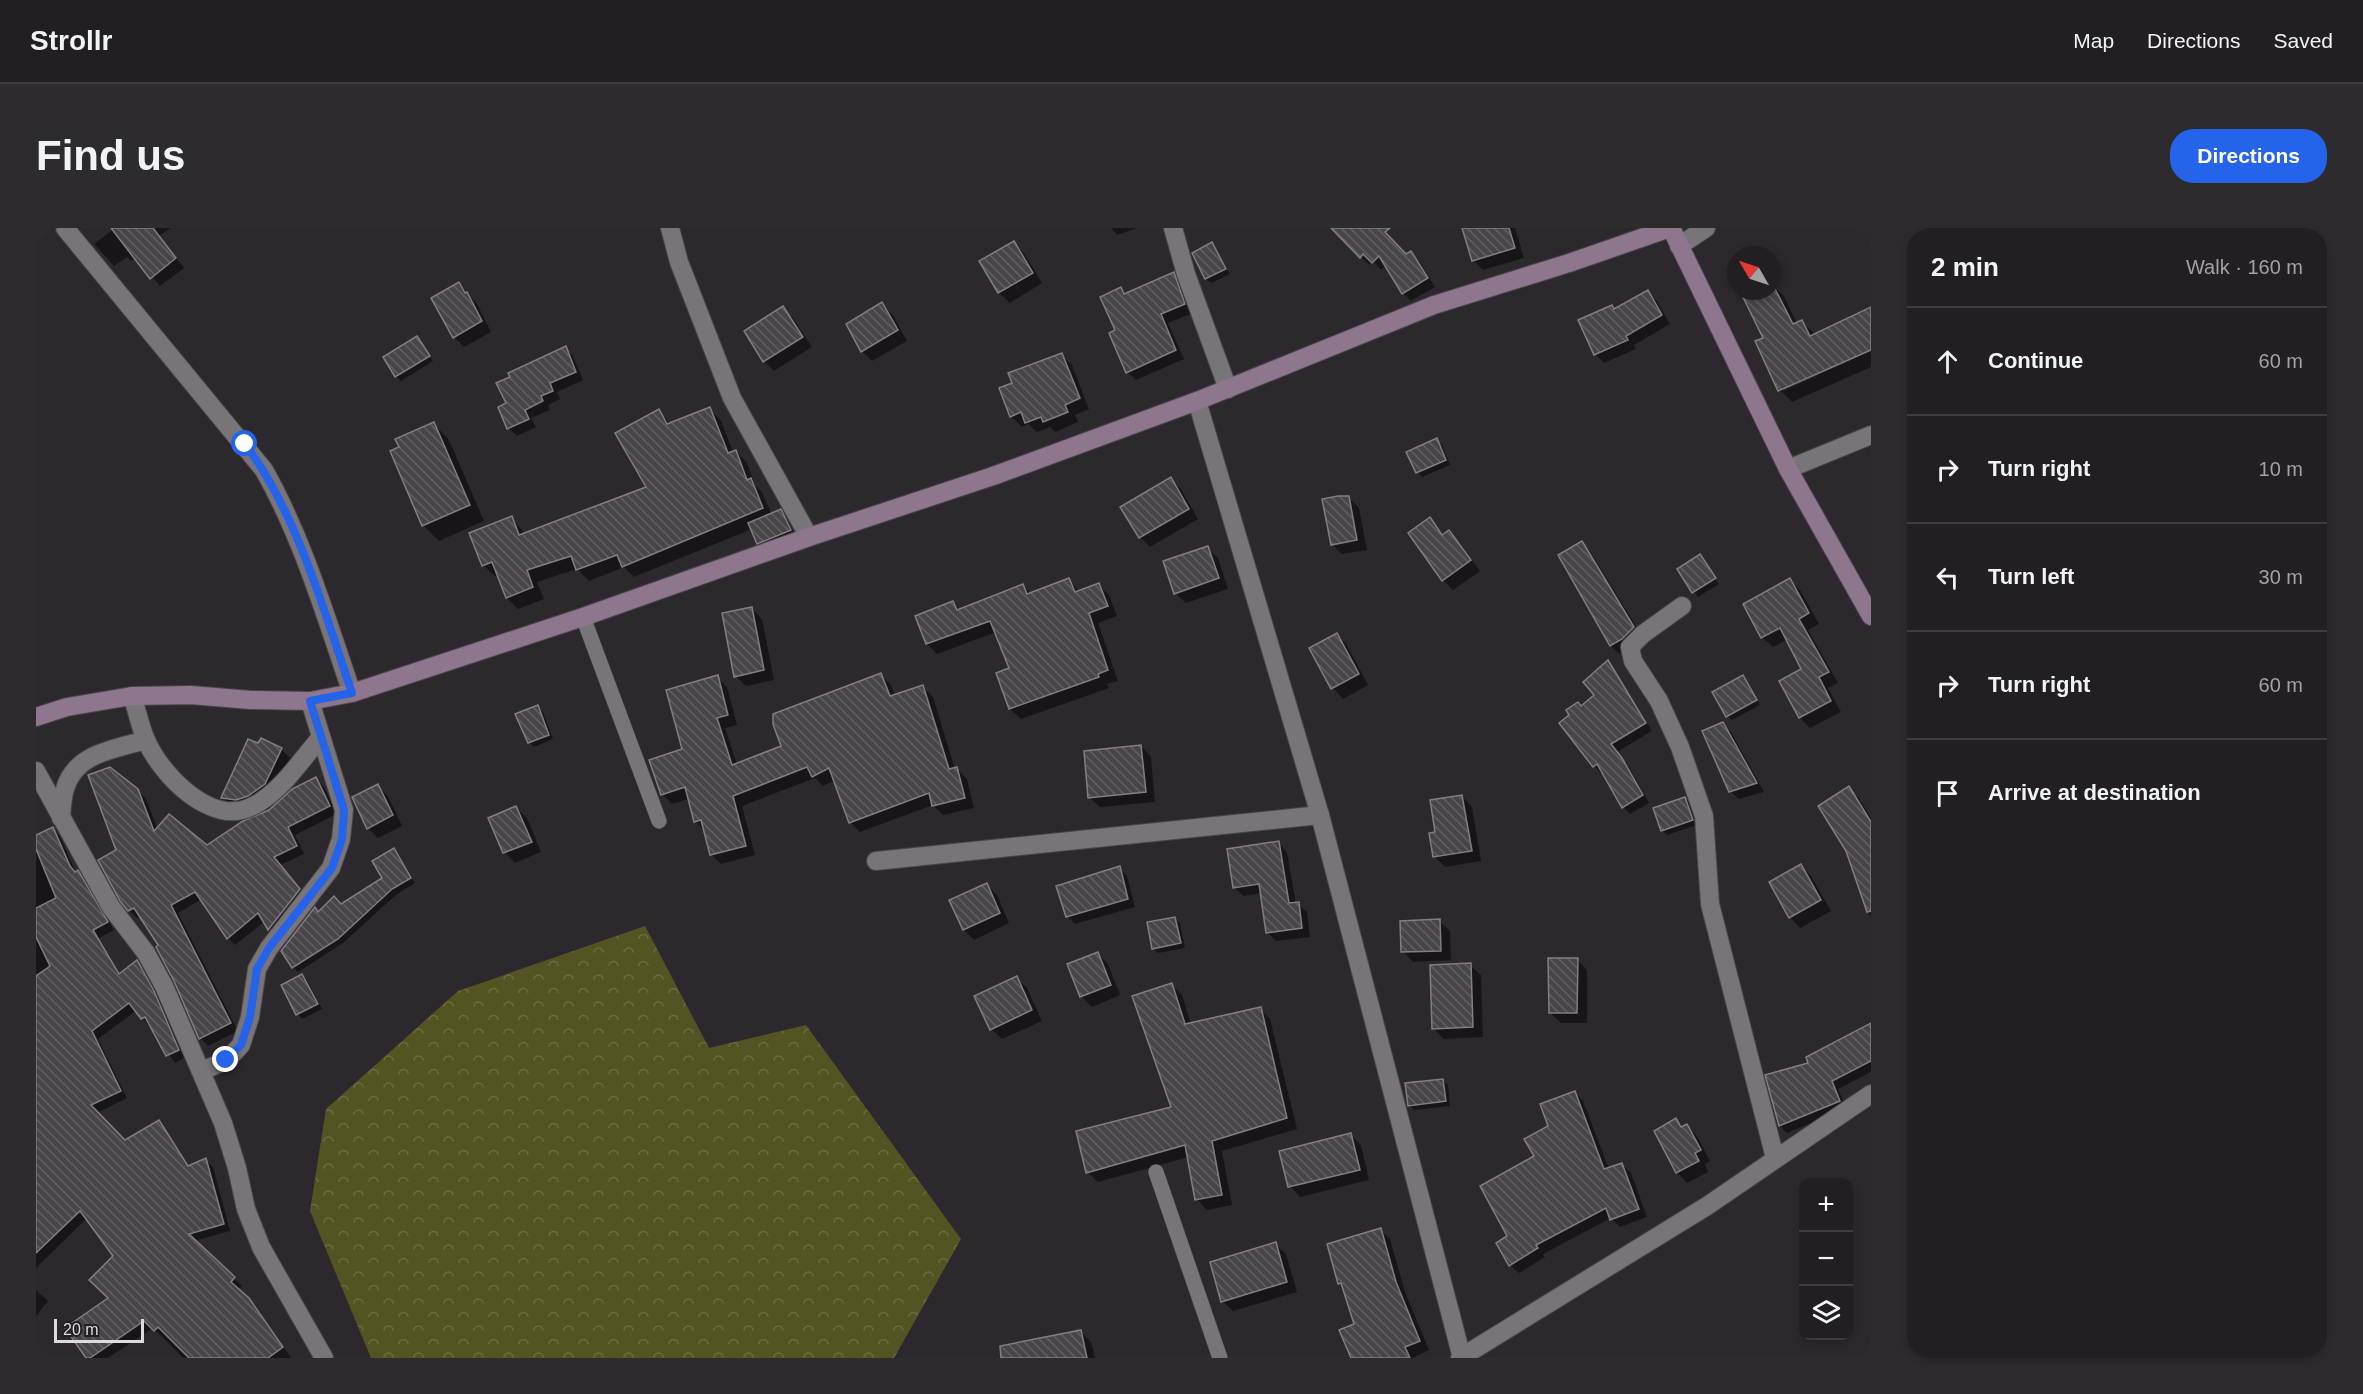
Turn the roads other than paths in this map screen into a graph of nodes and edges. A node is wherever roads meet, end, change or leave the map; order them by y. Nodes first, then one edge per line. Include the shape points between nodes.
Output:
1 (65, 228) edge
2 (670, 228) edge
3 (1173, 228) edge
4 (1671, 228) edge
5 (1706, 228) edge
6 (1679, 246) junction
7 (1228, 389) junction
8 (1197, 401) junction
9 (1871, 435) edge
10 (1788, 469) junction
11 (809, 537) junction
12 (1682, 606) dead end
13 (1871, 616) edge
14 (583, 617) junction
15 (352, 693) junction
16 (132, 696) junction
17 (310, 701) junction
18 (36, 717) edge
19 (321, 737) junction
20 (146, 740) junction
21 (36, 771) edge
22 (1320, 815) junction
23 (62, 818) junction
24 (659, 821) dead end
25 (876, 861) dead end
26 (202, 1071) junction
27 (1871, 1094) edge
28 (1775, 1158) junction
29 (1156, 1172) dead end
30 (324, 1358) edge
31 (1220, 1358) edge
32 (1461, 1358) edge

1 - 15 street via 264,470 321,602
2 - 11 street via 679,262 732,398
3 - 7 street via 1185,274
4 - 6 street
4 - 7 street via 1434,305
5 - 6 street
6 - 10 street
7 - 8 street
8 - 11 street via 993,476
8 - 22 street
9 - 10 street
10 - 13 street
11 - 14 street
12 - 28 street via 1630,647 1633,662 1659,700 1680,747 1704,816 1710,904
14 - 15 street
14 - 24 lane
15 - 17 street
16 - 17 street
16 - 18 street
16 - 20 street
17 - 19 street
19 - 20 street via 271,796 251,808 229,811 208,806 181,788 160,767
19 - 26 street via 344,810 342,839 332,868 257,969 250,1017 241,1045 226,1060
20 - 23 street via 92,755 78,765 64,789
21 - 23 street
22 - 25 street
22 - 32 street
23 - 26 street via 111,907 151,961
26 - 30 street via 223,1123 246,1209 261,1247
27 - 28 street
28 - 32 street via 1707,1206
29 - 31 lane

